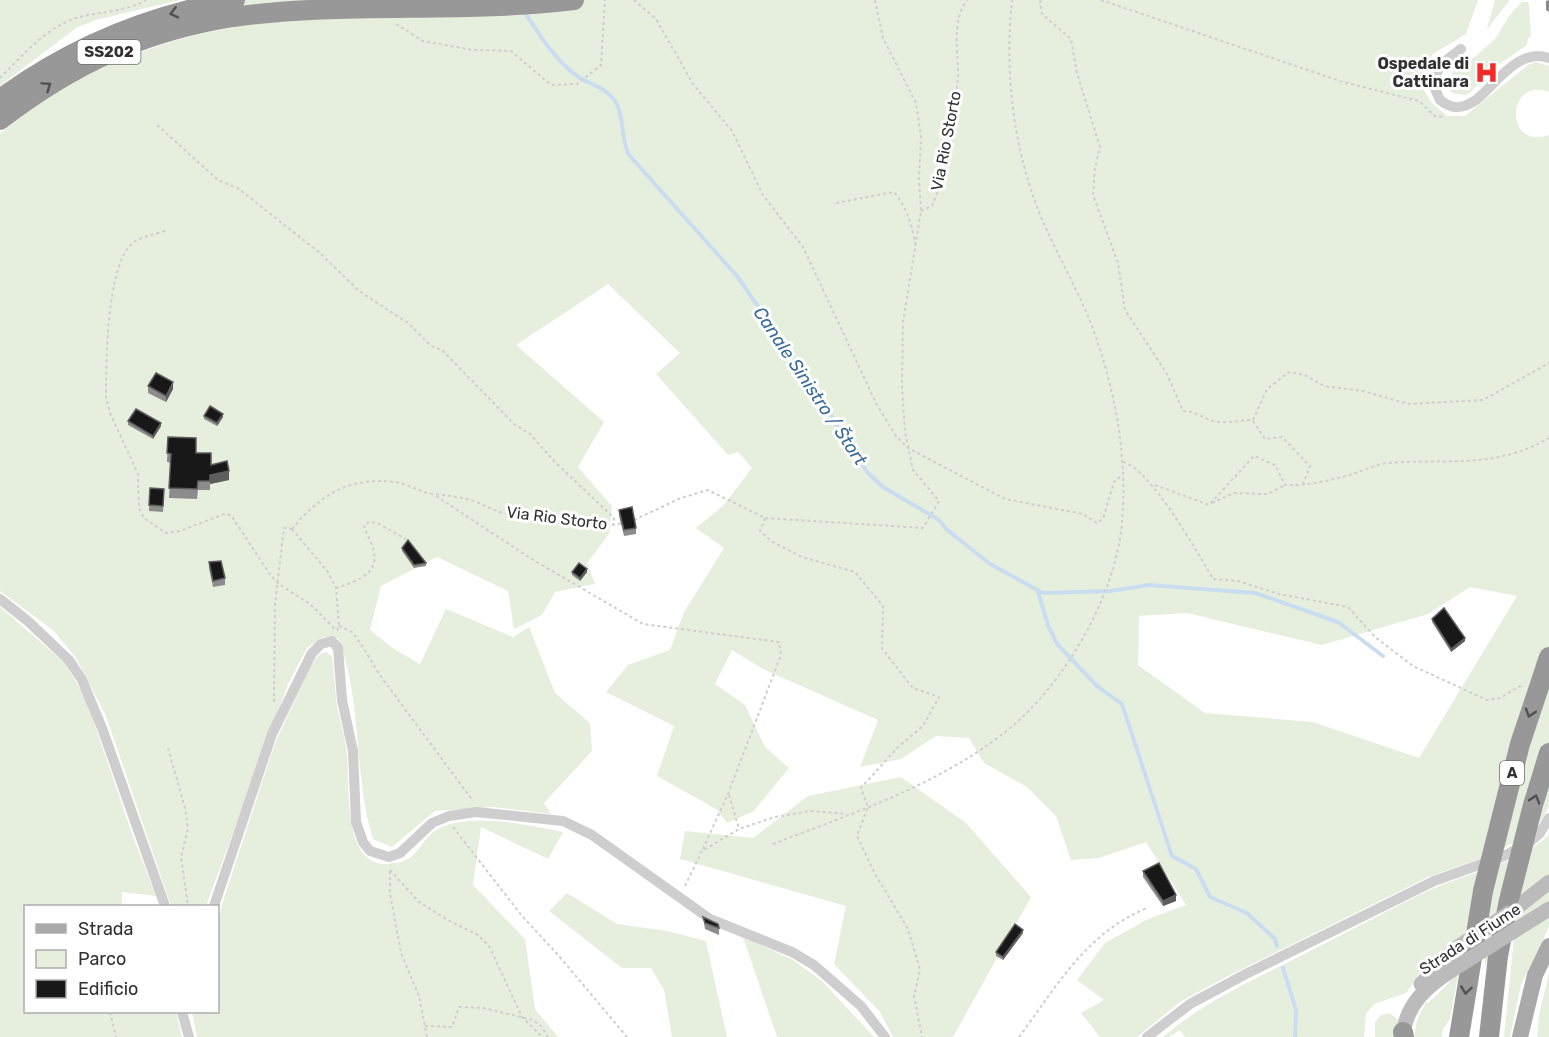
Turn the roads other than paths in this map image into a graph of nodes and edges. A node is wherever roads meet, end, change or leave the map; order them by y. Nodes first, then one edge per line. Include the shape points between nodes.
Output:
1 (574, 0) edge
2 (233, 6) edge
3 (1461, 49) dead end
4 (1549, 58) edge
5 (0, 99) edge
6 (0, 120) edge
7 (0, 599) edge
8 (1549, 657) edge
9 (1549, 753) edge
10 (1549, 818) edge
11 (1549, 882) edge
12 (165, 905) edge
13 (214, 905) edge
14 (1549, 909) edge
15 (1549, 946) edge
16 (1410, 1009) junction
17 (183, 1013) edge
18 (1403, 1035) edge
19 (189, 1037) edge
20 (885, 1037) edge
21 (1147, 1037) edge
22 (1459, 1037) edge
23 (1489, 1037) edge
24 (1520, 1037) edge

1 - 2 highway, SS202, bridge via 489,8
2 -> 5 highway, SS202 via 156,18 106,37 53,63
6 -> 2 highway, SS202 via 59,78 115,49
3 - 4 street via 1440,65 1433,84 1440,100 1455,108 1476,100 1525,58
7 - 12 street via 69,660 82,680
8 -> 22 highway, A, bridge via 1514,765 1483,891
23 -> 9 highway, A, bridge via 1498,956 1510,896
10 - 21 street via 1530,842 1504,856 1434,881 1244,975 1190,1004
11 - 16 main road, bridge via 1455,949 1421,984
13 - 20 street via 272,735 312,653 321,644 332,641 338,648 342,700 353,751 356,822 370,851 389,857 400,853 432,823 449,816 476,813 563,820 592,835 710,919 772,943 814,965 861,1006
14 - 16 main road, Strada di Fiume, bridge via 1434,982
15 - 24 main road via 1535,975
16 - 18 main road, Strada di Fiume
17 - 19 street

